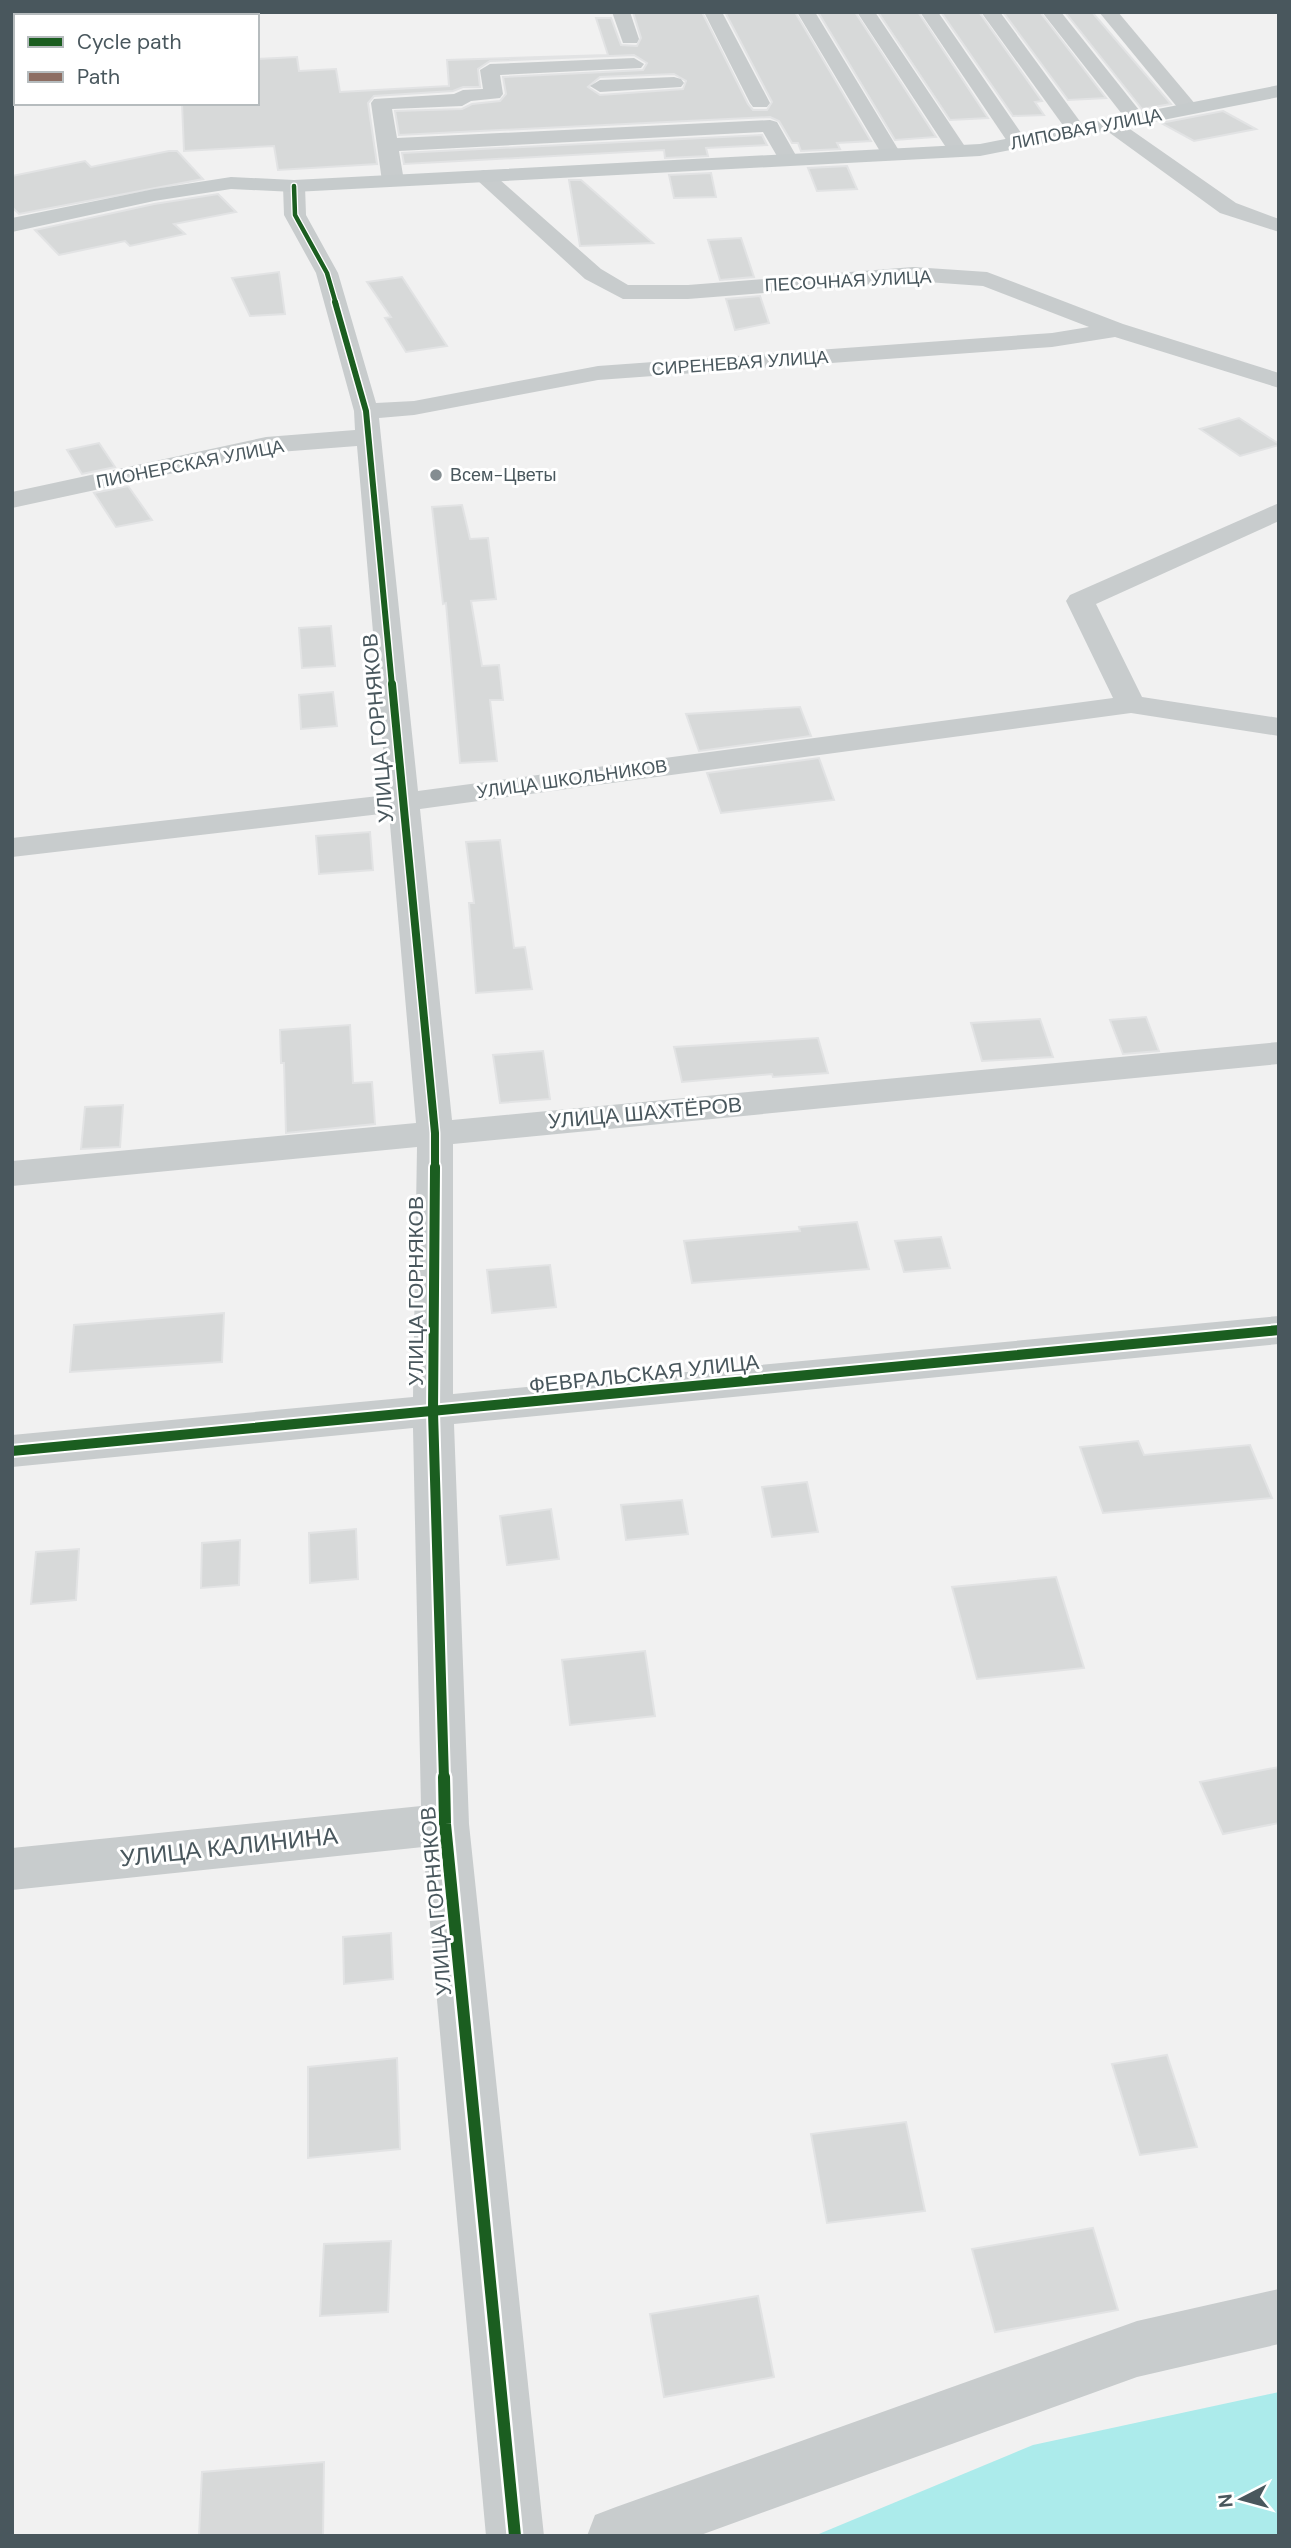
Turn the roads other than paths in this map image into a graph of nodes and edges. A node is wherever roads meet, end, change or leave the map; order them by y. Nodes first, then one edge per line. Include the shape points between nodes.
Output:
1 (621, 12) edge
2 (713, 12) edge
3 (806, 12) edge
4 (866, 12) edge
5 (929, 12) edge
6 (990, 12) edge
7 (1051, 12) edge
8 (1108, 12) edge
9 (630, 39) dead end
10 (634, 64) dead end
11 (674, 83) dead end
12 (576, 88) dead end
13 (1279, 91) edge
14 (760, 103) junction
15 (732, 104) dead end
16 (1189, 109) junction
17 (468, 117) dead end
18 (1136, 119) junction
19 (384, 121) junction
20 (1110, 124) junction
21 (770, 126) junction
22 (1077, 131) junction
23 (1018, 143) junction
24 (387, 145) junction
25 (958, 151) junction
26 (891, 154) junction
27 (788, 159) junction
28 (484, 176) junction
29 (393, 181) junction
30 (294, 186) junction
31 (1266, 201) dead end
32 (1228, 208) junction
33 (12, 225) edge
34 (1279, 226) edge
35 (1115, 329) junction
36 (1279, 382) edge
37 (368, 424) junction
38 (12, 500) edge
39 (1279, 511) edge
40 (1130, 704) junction
41 (1279, 727) edge
42 (403, 802) junction
43 (12, 848) edge
44 (1279, 1054) edge
45 (435, 1133) junction
46 (12, 1174) edge
47 (1279, 1330) edge
48 (433, 1412) junction
49 (12, 1451) edge
50 (445, 1824) junction
51 (12, 1870) edge
52 (1279, 2316) edge
53 (515, 2536) edge
54 (616, 2536) edge

1 - 9 street
2 - 14 street
3 - 26 street
4 - 25 street
5 - 23 street
6 - 22 street
7 - 18 street
8 - 16 street
10 - 19 street via 490,70 500,91 463,96 463,100 381,103
11 - 12 street
13 - 16 main road, ЛИПОВАЯ УЛИЦА
14 - 15 street
14 - 21 street
16 - 18 main road, ЛИПОВАЯ УЛИЦА
17 - 19 street
18 - 20 main road, ЛИПОВАЯ УЛИЦА
19 - 24 street
20 - 22 main road, ЛИПОВАЯ УЛИЦА
20 - 32 street
21 - 24 street
21 - 27 street
22 - 23 main road, ЛИПОВАЯ УЛИЦА
23 - 25 main road, ЛИПОВАЯ УЛИЦА
24 - 29 street
25 - 26 main road, ЛИПОВАЯ УЛИЦА
26 - 27 main road, ЛИПОВАЯ УЛИЦА
27 - 28 main road, ЛИПОВАЯ УЛИЦА
28 - 29 main road, ЛИПОВАЯ УЛИЦА
28 - 35 street, ПЕСОЧНАЯ УЛИЦА via 593,274 623,292 688,292 913,274 987,279
29 - 30 main road, ЛИПОВАЯ УЛИЦА
30 - 33 main road, ЛИПОВАЯ УЛИЦА via 231,183
30 - 37 street, УЛИЦА ГОРНЯКОВ via 295,215 327,273
31 - 32 street
32 - 34 street
35 - 36 street, ПЕСОЧНАЯ УЛИЦА
35 - 37 street, СИРЕНЕВАЯ УЛИЦА via 1052,340 598,373 414,408
37 - 38 street, ПИОНЕРСКАЯ УЛИЦА
37 - 42 street, УЛИЦА ГОРНЯКОВ
39 - 40 street via 1080,600
40 - 41 street, УЛИЦА ШКОЛЬНИКОВ
40 - 42 street, УЛИЦА ШКОЛЬНИКОВ
42 - 43 street, УЛИЦА ШКОЛЬНИКОВ
42 - 45 street, УЛИЦА ГОРНЯКОВ
44 - 45 street, УЛИЦА ШАХТЁРОВ
45 - 46 street, УЛИЦА ШАХТЁРОВ
45 - 48 street, УЛИЦА ГОРНЯКОВ
47 - 48 street, ФЕВРАЛЬСКАЯ УЛИЦА
48 - 49 street, ФЕВРАЛЬСКАЯ УЛИЦА
48 - 50 street, УЛИЦА ГОРНЯКОВ
50 - 51 street, УЛИЦА КАЛИНИНА
50 - 53 street, УЛИЦА ГОРНЯКОВ
52 - 54 street via 1137,2350

